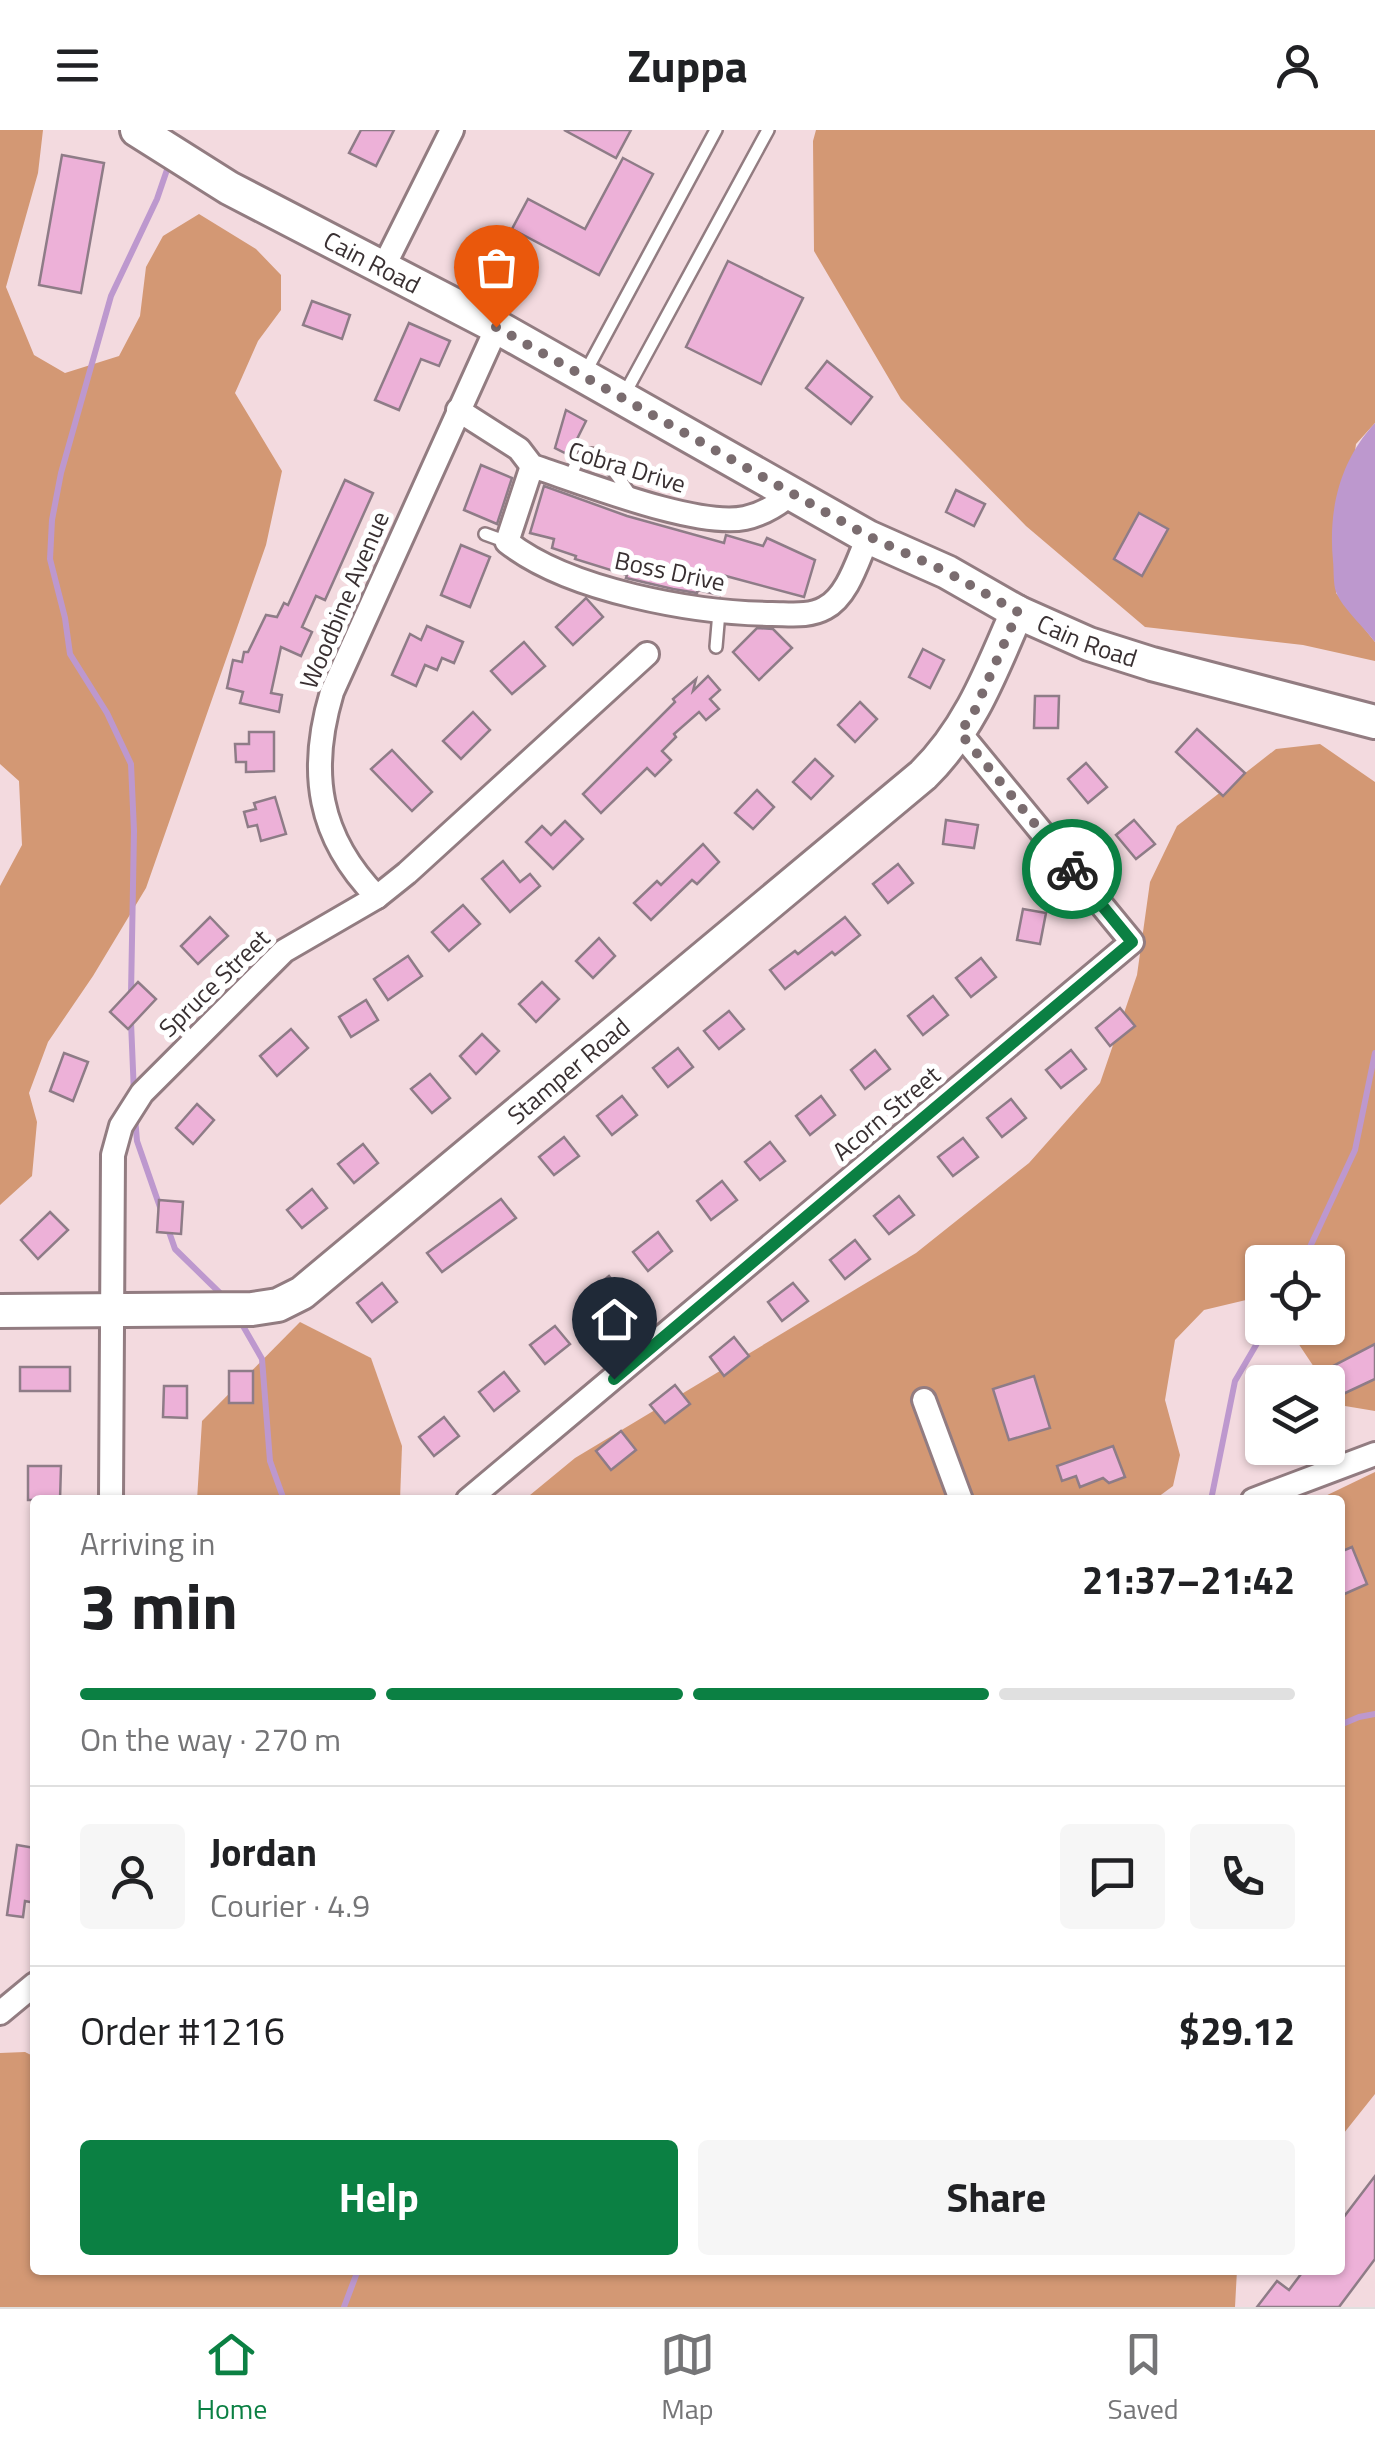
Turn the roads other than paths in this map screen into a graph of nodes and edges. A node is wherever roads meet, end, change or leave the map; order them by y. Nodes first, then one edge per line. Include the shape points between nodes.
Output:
1 (137, 130) edge
2 (452, 130) edge
3 (716, 130) edge
4 (768, 130) edge
5 (384, 268) junction
6 (496, 327) junction
7 (583, 375) junction
8 (622, 398) junction
9 (458, 410) junction
10 (532, 466) junction
11 (792, 492) junction
12 (484, 534) dead end
13 (868, 536) junction
14 (508, 542) junction
15 (719, 612) junction
16 (1018, 612) junction
17 (716, 647) dead end
18 (647, 654) dead end
19 (1375, 722) edge
20 (960, 733) junction
21 (377, 897) junction
22 (113, 1310) junction
23 (0, 1311) edge
24 (924, 1400) dead end
25 (1375, 1454) edge
26 (111, 1495) edge
27 (474, 1495) edge
28 (959, 1495) edge
29 (1266, 1495) edge
30 (30, 1988) edge
31 (0, 2014) edge

1 - 5 main road, Cain Road via 229,188
2 - 5 street
3 - 7 lane
4 - 8 lane
5 - 6 main road, Cain Road
6 - 7 main road, Cain Road
6 - 9 street, Woodbine Avenue
7 - 8 main road, Cain Road
8 - 11 main road, Cain Road
9 - 10 street, Cobra Drive via 519,449
9 - 21 street, Woodbine Avenue via 324,718 320,771 329,823 352,871
10 - 11 street, Cobra Drive via 696,518 743,519 774,508
10 - 14 street
11 - 13 main road, Cain Road
12 - 14 lane
13 - 15 street, Boss Drive via 841,594 827,608 808,615
13 - 16 main road, Cain Road
14 - 15 street, Boss Drive via 541,565 619,591
15 - 17 lane
16 - 19 main road, Cain Road via 1152,664
16 - 20 main road, Stamper Road
18 - 21 street, Spruce Street
20 - 22 main road, Stamper Road via 923,775 302,1294 252,1309
20 - 27 street, Acorn Street via 1132,942
21 - 22 street, Spruce Street via 284,951 126,1114 113,1154
22 - 23 main road, Stamper Road
22 - 26 street, Spruce Street
24 - 28 street
25 - 29 street
30 - 31 street

